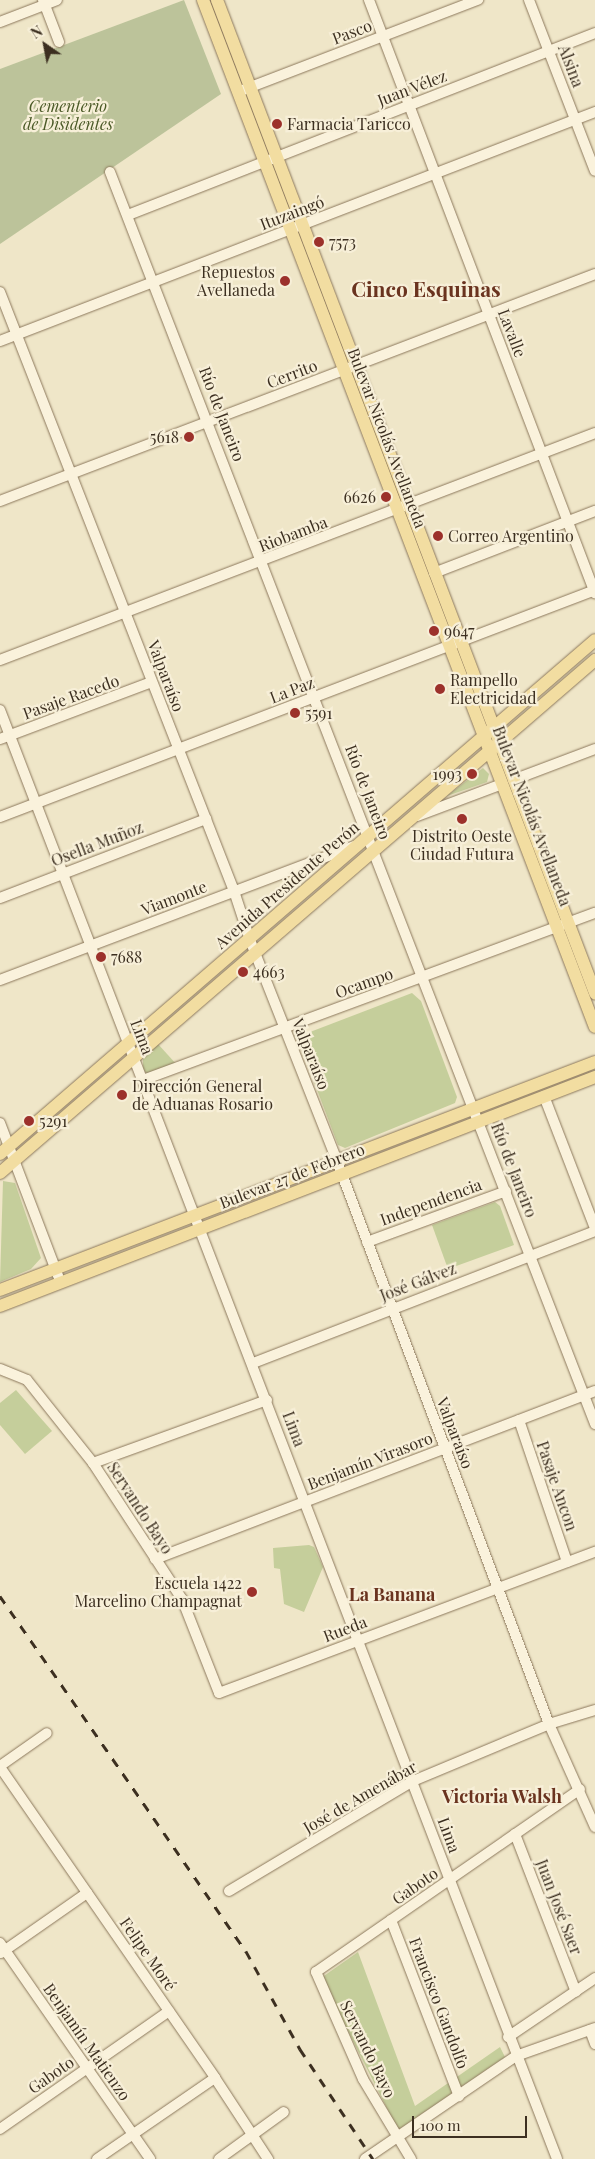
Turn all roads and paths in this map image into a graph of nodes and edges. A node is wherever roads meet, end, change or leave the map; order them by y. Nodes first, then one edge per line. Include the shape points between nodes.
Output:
1 (57, 0) edge
2 (203, 0) edge
3 (217, 0) edge
4 (369, 0) edge
5 (478, 0) edge
6 (529, 0) edge
7 (44, 2) edge
8 (0, 22) edge
9 (595, 33) edge
10 (383, 36) junction
11 (59, 42) dead end
12 (549, 51) junction
13 (250, 87) junction
14 (238, 92) junction
15 (409, 106) junction
16 (595, 112) edge
17 (575, 120) junction
18 (276, 157) junction
19 (264, 162) junction
20 (595, 171) edge
21 (110, 172) dead end
22 (435, 174) junction
23 (128, 215) junction
24 (296, 227) junction
25 (595, 274) edge
26 (154, 282) junction
27 (0, 292) edge
28 (489, 314) junction
29 (17, 335) junction
30 (0, 341) edge
31 (349, 368) junction
32 (208, 422) junction
33 (595, 434) edge
34 (542, 453) junction
35 (71, 474) junction
36 (0, 501) edge
37 (402, 508) junction
38 (595, 511) edge
39 (568, 521) junction
40 (263, 562) junction
41 (434, 573) junction
42 (595, 591) edge
43 (126, 613) junction
44 (595, 640) edge
45 (455, 644) junction
46 (0, 660) edge
47 (595, 660) edge
48 (152, 682) junction
49 (315, 697) junction
50 (0, 710) edge
51 (488, 732) junction
52 (5, 737) edge
53 (494, 747) junction
54 (178, 749) junction
55 (595, 749) edge
56 (507, 782) junction
57 (36, 803) junction
58 (0, 817) edge
59 (413, 817) junction
60 (206, 818) junction
61 (369, 835) junction
62 (359, 844) junction
63 (375, 850) junction
64 (63, 874) junction
65 (234, 891) junction
66 (0, 898) edge
67 (595, 912) edge
68 (562, 925) junction
69 (250, 940) junction
70 (91, 945) junction
71 (256, 956) junction
72 (424, 976) junction
73 (0, 980) edge
74 (595, 993) edge
75 (284, 1028) junction
76 (595, 1028) edge
77 (129, 1045) junction
78 (134, 1059) junction
79 (595, 1062) edge
80 (595, 1077) edge
81 (143, 1080) junction
82 (544, 1096) junction
83 (474, 1108) junction
84 (479, 1122) junction
85 (1, 1127) edge
86 (5, 1150) edge
87 (14, 1161) junction
88 (337, 1161) junction
89 (0, 1173) edge
90 (342, 1174) junction
91 (506, 1190) junction
92 (196, 1214) junction
93 (201, 1228) junction
94 (595, 1229) edge
95 (367, 1242) junction
96 (531, 1256) junction
97 (55, 1268) junction
98 (61, 1283) junction
99 (0, 1290) edge
100 (0, 1306) edge
101 (391, 1308) junction
102 (253, 1363) junction
103 (0, 1369) edge
104 (595, 1391) edge
105 (584, 1395) junction
106 (267, 1400) junction
107 (519, 1420) junction
108 (595, 1424) edge
109 (444, 1448) junction
110 (93, 1463) junction
111 (306, 1501) junction
112 (595, 1552) edge
113 (155, 1559) junction
114 (567, 1562) junction
115 (498, 1588) junction
116 (358, 1640) junction
117 (219, 1693) joint
118 (595, 1710) edge
119 (549, 1724) junction
120 (47, 1733) dead end
121 (0, 1766) edge
122 (413, 1781) junction
123 (580, 1789) junction
124 (595, 1827) edge
125 (515, 1834) junction
126 (450, 1880) junction
127 (229, 1891) dead end
128 (87, 1893) junction
129 (391, 1920) junction
130 (2, 1949) edge
131 (316, 1972) joint
132 (595, 1978) edge
133 (576, 1992) junction
134 (169, 2011) junction
135 (592, 2029) edge
136 (508, 2037) junction
137 (595, 2044) edge
138 (516, 2056) junction
139 (87, 2068) junction
140 (216, 2078) junction
141 (459, 2096) junction
142 (284, 2112) dead end
143 (0, 2129) edge
144 (133, 2134) junction
145 (251, 2137) junction
146 (397, 2138) junction
147 (97, 2159) edge
148 (150, 2159) edge
149 (219, 2159) edge
150 (268, 2159) edge
151 (365, 2159) edge
152 (410, 2159) edge
153 (557, 2159) edge

1 - 7 street
2 - 14 main road, Bulevar Nicolás Avellaneda
3 - 13 main road, Bulevar Nicolás Avellaneda
4 - 10 street, Lavalle
5 - 10 street, Pasco
6 - 12 street, Alsina
7 - 8 street
7 - 11 street
9 - 12 street, Juan Vélez
10 - 13 street, Pasco
10 - 15 street, Lavalle
12 - 15 street, Juan Vélez
12 - 17 street, Alsina
13 - 14 street, Pasco
13 - 18 main road, Bulevar Nicolás Avellaneda
14 - 19 main road, Bulevar Nicolás Avellaneda
15 - 18 street, Juan Vélez
15 - 22 street, Lavalle
16 - 17 street, Ituzaingó
17 - 20 street, Alsina
17 - 22 street, Ituzaingó
18 - 19 street, Juan Vélez
18 - 24 main road, Bulevar Nicolás Avellaneda
19 - 23 street, Juan Vélez
19 - 24 main road, Bulevar Nicolás Avellaneda
21 - 23 street, Río de Janeiro
22 - 24 street, Ituzaingó
22 - 28 street, Lavalle
23 - 26 street, Río de Janeiro
24 - 26 street, Ituzaingó
24 - 31 main road, Bulevar Nicolás Avellaneda
25 - 28 street, Cerrito
26 - 29 street, Ituzaingó
26 - 32 street, Río de Janeiro
27 - 29 street, Valparaíso
28 - 31 street, Cerrito
28 - 34 street, Lavalle
29 - 30 street, Ituzaingó
29 - 35 street, Valparaíso
31 - 32 street, Cerrito
31 - 37 main road, Bulevar Nicolás Avellaneda
32 - 35 street, Cerrito
32 - 40 street, Río de Janeiro
33 - 34 street, Riobamba
34 - 37 street, Riobamba
34 - 39 street, Lavalle
35 - 36 street, Cerrito
35 - 43 street, Valparaíso
37 - 40 street, Riobamba
37 - 41 main road, Bulevar Nicolás Avellaneda
37 - 45 main road, Bulevar Nicolás Avellaneda
38 - 39 street
39 - 41 street
39 - 42 street, Lavalle
40 - 43 street, Riobamba
40 - 49 street, Río de Janeiro
41 - 45 main road, Bulevar Nicolás Avellaneda
42 - 45 street, La Paz
43 - 46 street, Riobamba
43 - 48 street, Valparaíso
44 - 51 main road, Avenida Presidente Perón
45 - 49 street, La Paz
45 - 51 main road, Bulevar Nicolás Avellaneda
47 - 53 main road, Avenida Presidente Perón
48 - 52 street, Pasaje Racedo
48 - 54 street, Valparaíso
49 - 54 street, La Paz
49 - 61 street, Río de Janeiro
50 - 52 street, Lima
51 - 53 main road, Bulevar Nicolás Avellaneda
51 - 61 main road, Avenida Presidente Perón
52 - 57 street, Lima
53 - 56 main road, Bulevar Nicolás Avellaneda
53 - 59 main road, Avenida Presidente Perón
54 - 57 street, La Paz
54 - 60 street, Valparaíso
55 - 56 street
56 - 59 street
56 - 68 main road, Bulevar Nicolás Avellaneda
57 - 58 street, La Paz
57 - 64 street, Lima
59 - 63 main road, Avenida Presidente Perón
60 - 64 street, Osella Muñoz
60 - 65 street, Valparaíso
61 - 62 main road, Avenida Presidente Perón
61 - 63 street, Río de Janeiro
62 - 65 street, Viamonte
62 - 69 main road, Avenida Presidente Perón
63 - 71 main road, Avenida Presidente Perón
63 - 72 street, Río de Janeiro
64 - 66 street, Osella Muñoz
64 - 70 street, Lima
65 - 69 street, Valparaíso
65 - 70 street, Viamonte
67 - 68 street, Ocampo
68 - 72 street, Ocampo
68 - 74 main road, Bulevar Nicolás Avellaneda
68 - 76 main road, Bulevar Nicolás Avellaneda
69 - 71 street, Valparaíso
69 - 77 main road, Avenida Presidente Perón
70 - 73 street, Viamonte
70 - 77 street, Lima
71 - 75 street, Valparaíso
71 - 78 main road, Avenida Presidente Perón
72 - 75 street, Ocampo
72 - 83 street, Río de Janeiro
75 - 81 street, Ocampo
75 - 88 street, Valparaíso
77 - 78 street, Lima
77 - 86 main road, Avenida Presidente Perón
78 - 81 street, Lima
78 - 87 main road, Avenida Presidente Perón
79 - 83 main road, Bulevar 27 de Febrero
80 - 82 main road, Bulevar 27 de Febrero
81 - 92 street, Lima
82 - 84 main road, Bulevar 27 de Febrero
82 - 94 street
83 - 84 street, Río de Janeiro
83 - 88 main road, Bulevar 27 de Febrero
84 - 90 main road, Bulevar 27 de Febrero
84 - 91 street, Río de Janeiro
85 - 86 street
86 - 87 street
87 - 89 main road, Avenida Presidente Perón
87 - 97 street
88 - 90 street, Valparaíso
88 - 92 main road, Bulevar 27 de Febrero
90 - 93 main road, Bulevar 27 de Febrero
90 - 95 street, Valparaíso
91 - 95 street, Independencia
91 - 96 street, Río de Janeiro
92 - 93 street, Lima
92 - 97 main road, Bulevar 27 de Febrero
93 - 98 main road, Bulevar 27 de Febrero
93 - 102 street, Lima
94 - 96 street, José Gálvez
95 - 101 street, Valparaíso
96 - 101 street, José Gálvez
96 - 105 street, Río de Janeiro
97 - 98 street
97 - 99 main road, Bulevar 27 de Febrero
98 - 100 main road, Bulevar 27 de Febrero
101 - 102 street, José Gálvez
101 - 109 street, Valparaíso
102 - 106 street, Lima
103 - 110 street, Servando Bayo via 27,1380
104 - 105 street, Benjamín Virasoro
105 - 107 street, Benjamín Virasoro
105 - 108 street, Río de Janeiro
106 - 110 street
106 - 111 street, Lima
107 - 109 street, Benjamín Virasoro
107 - 114 street, Pasaje Ancon
109 - 111 street, Benjamín Virasoro
109 - 115 street, Valparaíso
110 - 113 street, Servando Bayo
111 - 113 street, Benjamín Virasoro
111 - 116 street, Lima
112 - 114 street, Rueda
113 - 117 street, Servando Bayo via 182,1599
114 - 115 street, Rueda
115 - 116 street, Rueda
115 - 119 street, Valparaíso
116 - 117 street, Rueda
116 - 122 street, Lima
118 - 119 street, José de Amenábar
119 - 122 street, José de Amenábar
119 - 123 street, Valparaíso
120 - 121 street
121 - 128 street, Felipe Moré
122 - 126 street, Lima
122 - 127 street, José de Amenábar
123 - 124 street, Valparaíso
123 - 125 street, Gaboto
125 - 126 street, Gaboto
125 - 133 street, Juan José Saer
126 - 129 street, Gaboto
126 - 136 street, Lima
128 - 130 street
128 - 134 street, Felipe Moré
129 - 131 street, Gaboto
129 - 141 street, Francisco Gandolfo
130 - 139 street, Benjamín Matienzo
131 - 146 street, Servando Bayo via 363,2079
132 - 133 street
133 - 136 street
134 - 139 street, Gaboto
134 - 140 street, Felipe Moré
135 - 137 street
135 - 138 street
136 - 138 street, Lima
138 - 141 street
138 - 153 street, Lima
139 - 143 street, Gaboto
139 - 144 street, Benjamín Matienzo
140 - 144 street
140 - 145 street, Felipe Moré
141 - 146 street
142 - 145 street
144 - 147 street
144 - 148 street, Benjamín Matienzo
145 - 149 street
145 - 150 street, Felipe Moré
146 - 151 street
146 - 152 street, Servando Bayo

